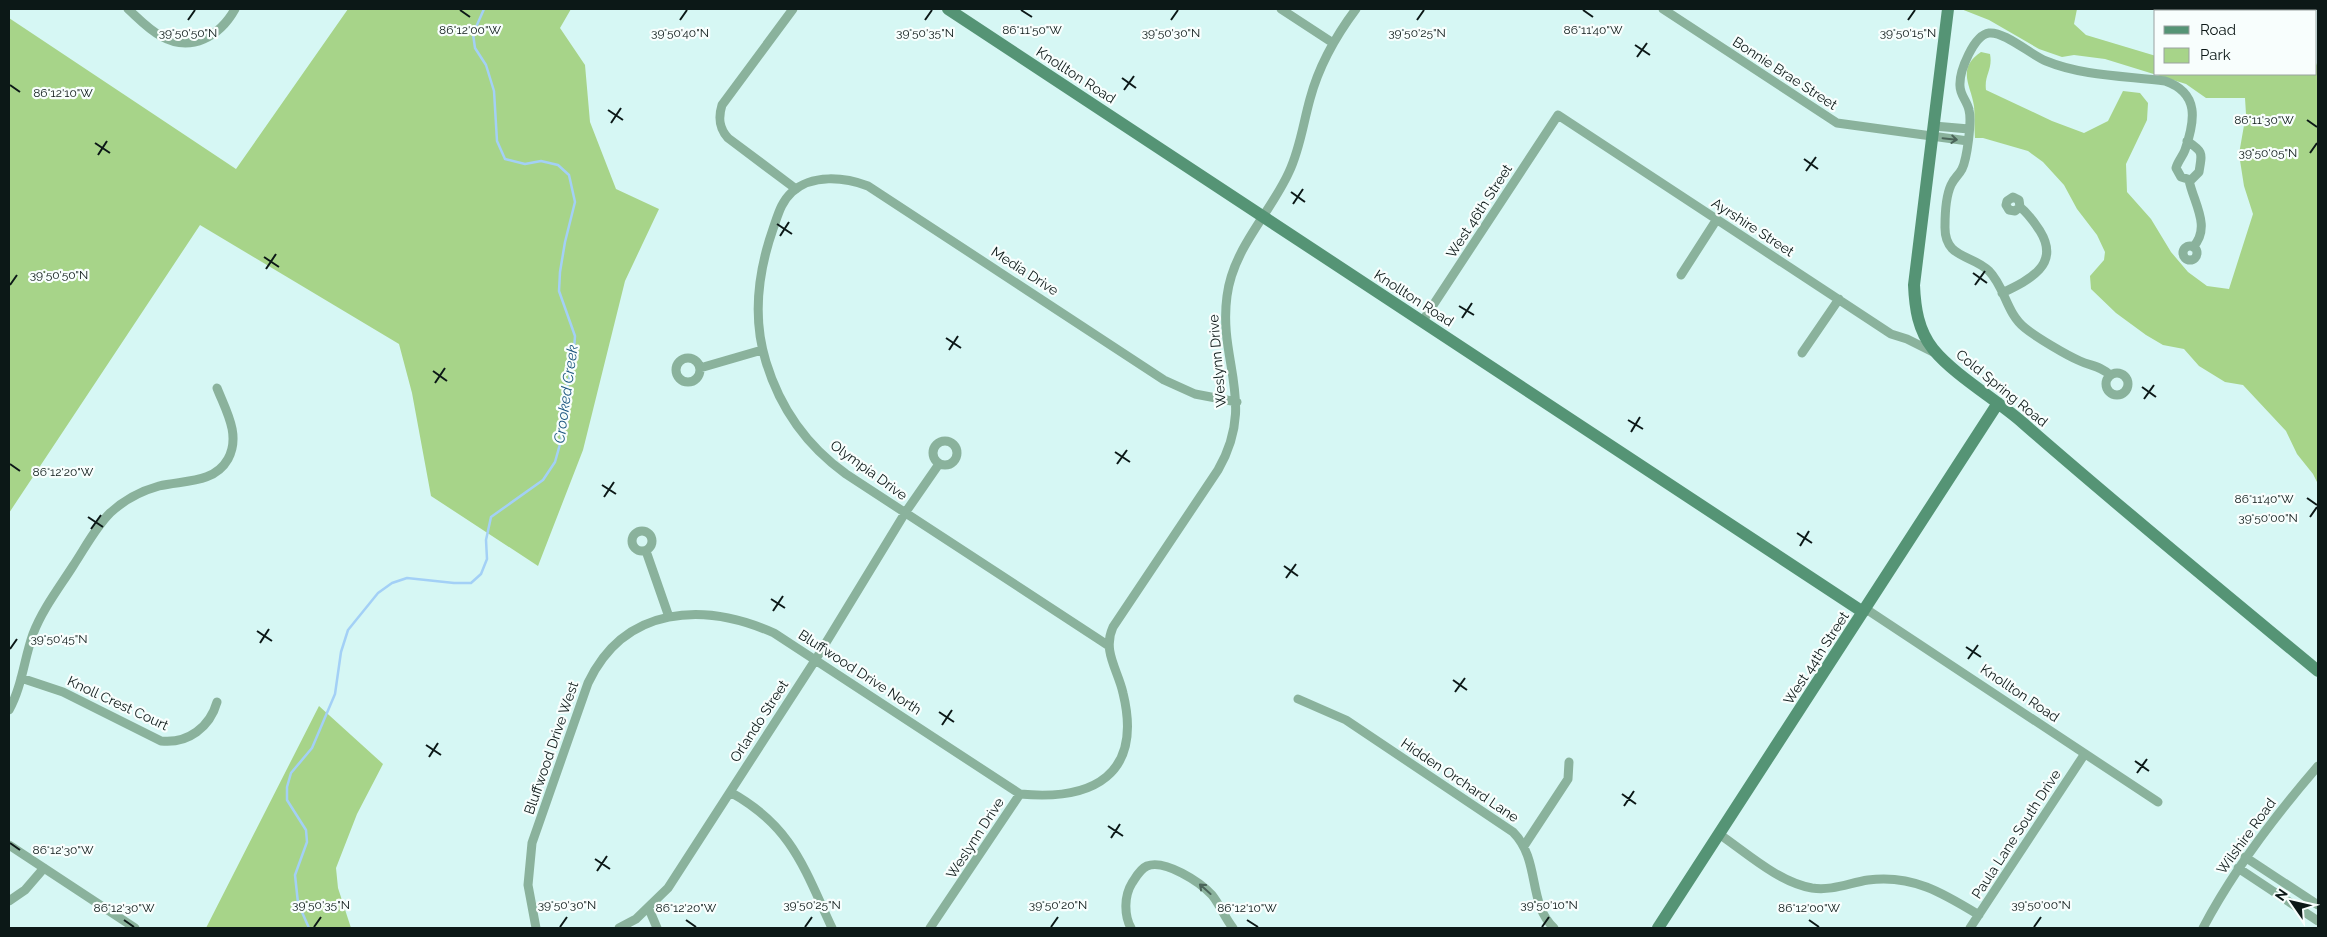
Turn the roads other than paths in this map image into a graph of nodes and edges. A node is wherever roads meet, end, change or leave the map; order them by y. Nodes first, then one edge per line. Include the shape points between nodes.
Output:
1 (128, 9) edge
2 (235, 9) edge
3 (793, 9) edge
4 (948, 9) edge
5 (1281, 9) edge
6 (1356, 9) edge
7 (1663, 9) edge
8 (1948, 9) edge
9 (1333, 43) junction
10 (1558, 114) joint
11 (1969, 129) junction
12 (1933, 132) junction
13 (1968, 140) junction
14 (2187, 141) junction
15 (2189, 180) junction
16 (796, 189) junction
17 (2020, 207) dead end
18 (1264, 217) junction
19 (1717, 219) junction
20 (2193, 247) dead end
21 (1681, 275) dead end
22 (2002, 293) junction
23 (1838, 299) junction
24 (1422, 322) junction
25 (762, 350) junction
26 (1802, 353) dead end
27 (1938, 354) junction
28 (700, 368) dead end
29 (2110, 375) dead end
30 (217, 388) dead end
31 (1236, 402) junction
32 (1998, 403) junction
33 (939, 464) dead end
34 (905, 513) junction
35 (646, 551) dead end
36 (1865, 610) junction
37 (669, 617) junction
38 (1109, 646) junction
39 (816, 659) junction
40 (2318, 671) edge
41 (21, 678) junction
42 (1298, 699) dead end
43 (217, 702) dead end
44 (9, 710) edge
45 (2084, 755) junction
46 (1569, 762) dead end
47 (2318, 766) edge
48 (730, 792) junction
49 (1020, 794) junction
50 (2158, 802) dead end
51 (1719, 834) junction
52 (9, 845) edge
53 (1524, 846) junction
54 (2245, 858) junction
55 (44, 868) junction
56 (2238, 868) junction
57 (9, 902) edge
58 (2318, 905) edge
59 (649, 909) junction
60 (1978, 915) junction
61 (2318, 921) edge
62 (135, 928) edge
63 (536, 928) edge
64 (619, 928) edge
65 (657, 928) edge
66 (832, 928) edge
67 (930, 928) edge
68 (1131, 928) edge
69 (1233, 928) edge
70 (1554, 928) edge
71 (1658, 928) edge
72 (1970, 928) edge
73 (2203, 928) edge

1 - 2 street via 157,34 182,43 213,35 226,24
3 - 16 street via 722,105 719,119 728,138
4 - 18 street, Knollton Road
5 - 9 street
6 - 9 street, Weslynn Drive
7 - 12 street, Bonnie Brae Street via 1837,123
8 - 12 street, Cold Spring Road
9 - 18 street, Weslynn Drive via 1314,84 1294,159
10 - 19 street, Ayrshire Street
10 - 24 street, West 46th Street
11 - 12 street
11 - 13 street
11 - 14 street via 1970,114 1960,87 1961,77 1974,43 1989,33 2002,35 2033,56 2056,65 2175,85 2186,95 2193,115
12 -> 13 street
12 - 27 street, Cold Spring Road via 1914,296 1919,324
13 - 22 street via 1964,165 1949,191 1945,234 1956,253 1989,271
14 - 15 street via 2176,168 2181,177
14 - 15 street via 2202,154 2199,172
15 - 20 street via 2203,225 2200,238
16 - 25 street, Olympia Drive via 780,209 762,262 758,300
16 - 31 street, Media Drive via 810,182 836,179 875,189 1164,380 1195,394
17 - 22 street via 2046,240 2048,252 2034,275
18 - 24 street, Knollton Road
18 - 31 street, Weslynn Drive via 1241,254 1227,295 1225,324
19 - 21 street
19 - 23 street, Ayrshire Street
22 - 29 street via 2014,316 2029,331 2077,360 2103,369
23 - 26 street
23 - 27 street, Ayrshire Street via 1891,334
24 - 36 street, Knollton Road
25 - 28 street
25 - 34 street, Olympia Drive via 780,398 810,442 840,469
27 - 32 street, Cold Spring Road
30 - 41 street via 233,432 233,445 227,460 220,469 206,477 138,494 102,522 42,614
31 - 38 street, Weslynn Drive via 1234,427 1222,463 1113,627
32 - 36 street, West 44th Street
32 - 40 street, Cold Spring Road
33 - 34 street, Orlando Street
34 - 38 street, Olympia Drive
34 - 39 street, Orlando Street
35 - 37 street
36 - 45 street, Knollton Road
36 - 51 street, West 44th Street
37 - 39 street, Bluffwood Drive North via 704,614 741,620 774,633
37 - 63 street, Bluffwood Drive West via 638,628 618,643 598,665 584,691 532,843 528,885
38 - 49 street, Weslynn Drive via 1125,704 1125,745 1118,766 1096,785 1052,794
39 - 48 street, Orlando Street
39 - 49 street, Bluffwood Drive North
41 - 43 street, Knoll Crest Court via 63,692 161,741 179,740 195,734 209,720
41 - 44 street
42 - 53 street, Hidden Orchard Lane via 1346,720 1504,826
45 - 50 street, Knollton Road
45 - 60 street, Paula Lane South Drive
46 - 53 street via 1568,779
47 - 54 street, Wilshire Road
48 - 59 street, Orlando Street via 670,885
48 - 66 street via 758,809 786,837 799,857
49 - 67 street, Weslynn Drive
51 - 60 street via 1776,873 1801,885 1826,889 1875,879 1903,880 1939,891
51 - 71 street, West 44th Street
52 - 55 street
53 - 70 street, Hidden Orchard Lane via 1543,914
54 - 56 street, Wilshire Road
54 - 58 street
55 - 57 street via 25,890
55 - 62 street
56 - 61 street
56 - 73 street, Wilshire Road
59 - 64 street, Orlando Street
59 - 65 street
60 - 72 street, Paula Lane South Drive
69 -> 68 street via 1202,886 1170,867 1158,865 1145,867 1130,887 1126,914

